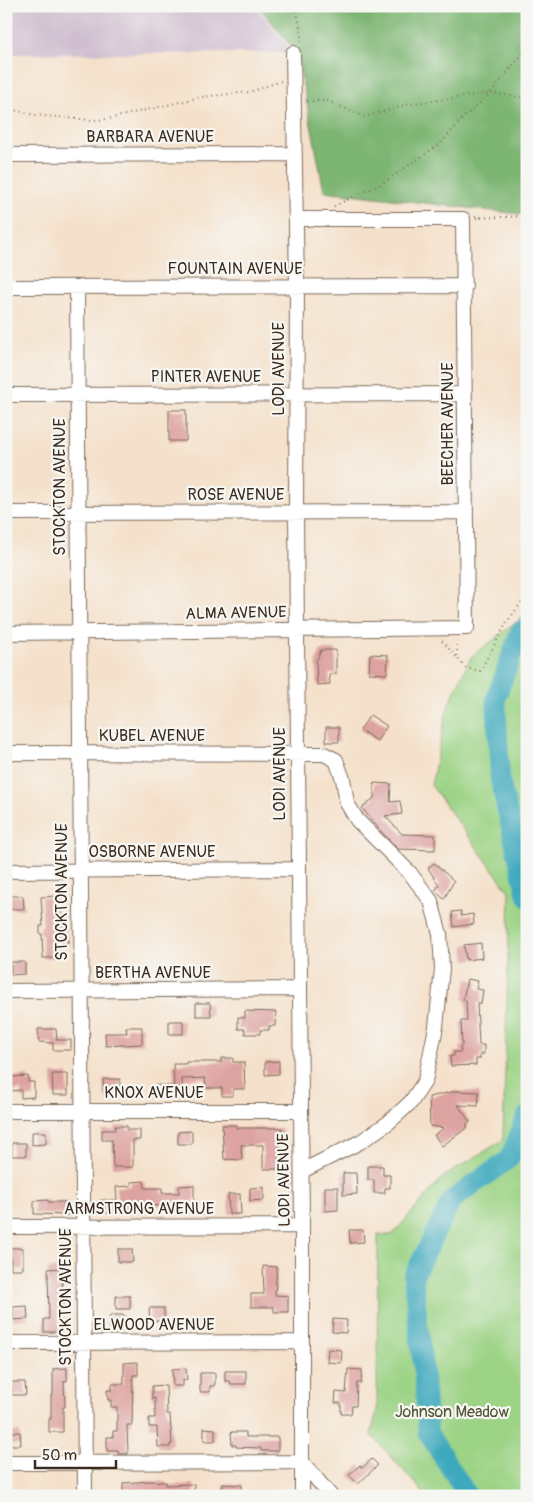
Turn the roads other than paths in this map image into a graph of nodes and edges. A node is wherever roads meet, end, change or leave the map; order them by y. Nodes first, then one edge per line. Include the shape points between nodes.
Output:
1 (293, 53) dead end
2 (295, 154) junction
3 (6, 155) edge
4 (296, 219) junction
5 (465, 286) junction
6 (6, 287) edge
7 (77, 287) junction
8 (297, 287) junction
9 (296, 394) junction
10 (465, 394) junction
11 (6, 395) edge
12 (77, 395) junction
13 (78, 512) junction
14 (296, 512) junction
15 (466, 512) junction
16 (6, 513) edge
17 (462, 628) joint
18 (297, 629) junction
19 (78, 632) junction
20 (6, 633) edge
21 (79, 752) junction
22 (6, 753) edge
23 (298, 754) junction
24 (298, 869) junction
25 (80, 870) junction
26 (6, 871) edge
27 (300, 989) junction
28 (6, 991) edge
29 (81, 991) junction
30 (6, 1111) edge
31 (83, 1111) junction
32 (301, 1111) junction
33 (302, 1171) junction
34 (302, 1226) junction
35 (6, 1227) edge
36 (82, 1227) junction
37 (302, 1342) junction
38 (6, 1343) edge
39 (84, 1343) junction
40 (85, 1462) junction
41 (302, 1462) junction
42 (6, 1463) edge
43 (85, 1496) edge
44 (302, 1496) edge
45 (331, 1496) edge

1 - 2 street, LODI AVENUE
2 - 3 street, BARBARA AVENUE
2 - 4 street, LODI AVENUE
4 - 5 street, BEECHER AVENUE via 463,219
4 - 8 street, LODI AVENUE
5 - 8 street, FOUNTAIN AVENUE
5 - 10 street, BEECHER AVENUE
6 - 7 street, FOUNTAIN AVENUE
7 - 8 street, FOUNTAIN AVENUE
7 - 12 street, STOCKTON AVENUE
8 - 9 street, LODI AVENUE
9 - 10 street, PINTER AVENUE
9 - 12 street, PINTER AVENUE
9 - 14 street, LODI AVENUE
10 - 15 street, BEECHER AVENUE
11 - 12 street, PINTER AVENUE
12 - 13 street, STOCKTON AVENUE
13 - 14 street, ROSE AVENUE
13 - 16 street, ROSE AVENUE
13 - 19 street, STOCKTON AVENUE
14 - 15 street, ROSE AVENUE
14 - 18 street, LODI AVENUE
15 - 17 street, BEECHER AVENUE
17 - 18 street, ALMA AVENUE
18 - 19 street, ALMA AVENUE
18 - 23 street, LODI AVENUE
19 - 20 street, ALMA AVENUE
19 - 21 street, STOCKTON AVENUE
21 - 22 street, KUBEL AVENUE
21 - 23 street, KUBEL AVENUE
21 - 25 street, STOCKTON AVENUE
23 - 24 street, LODI AVENUE
23 - 33 street, KUBEL AVENUE via 324,754 336,760 347,803 357,820 410,873 430,901 440,934 442,969 436,1027 425,1081 411,1102 360,1142
24 - 25 street, OSBORNE AVENUE
24 - 27 street, LODI AVENUE
25 - 26 street, OSBORNE AVENUE
25 - 29 street, STOCKTON AVENUE
27 - 29 street, BERTHA AVENUE
27 - 32 street, LODI AVENUE
28 - 29 street, BERTHA AVENUE
29 - 31 street, STOCKTON AVENUE
30 - 31 street, KNOX AVENUE
31 - 32 street, KNOX AVENUE
31 - 36 street, STOCKTON AVENUE
32 - 33 street, LODI AVENUE
33 - 34 street, LODI AVENUE
34 - 36 street, ARMSTRONG AVENUE
34 - 37 street, LODI AVENUE
35 - 36 street, ARMSTRONG AVENUE
36 - 39 street, STOCKTON AVENUE
37 - 39 street, ELWOOD AVENUE
37 - 41 street, LODI AVENUE
38 - 39 street, ELWOOD AVENUE
39 - 40 street, STOCKTON AVENUE
40 - 41 street
40 - 42 street
40 - 43 street, STOCKTON AVENUE
41 - 44 street, LODI AVENUE
41 - 45 street

